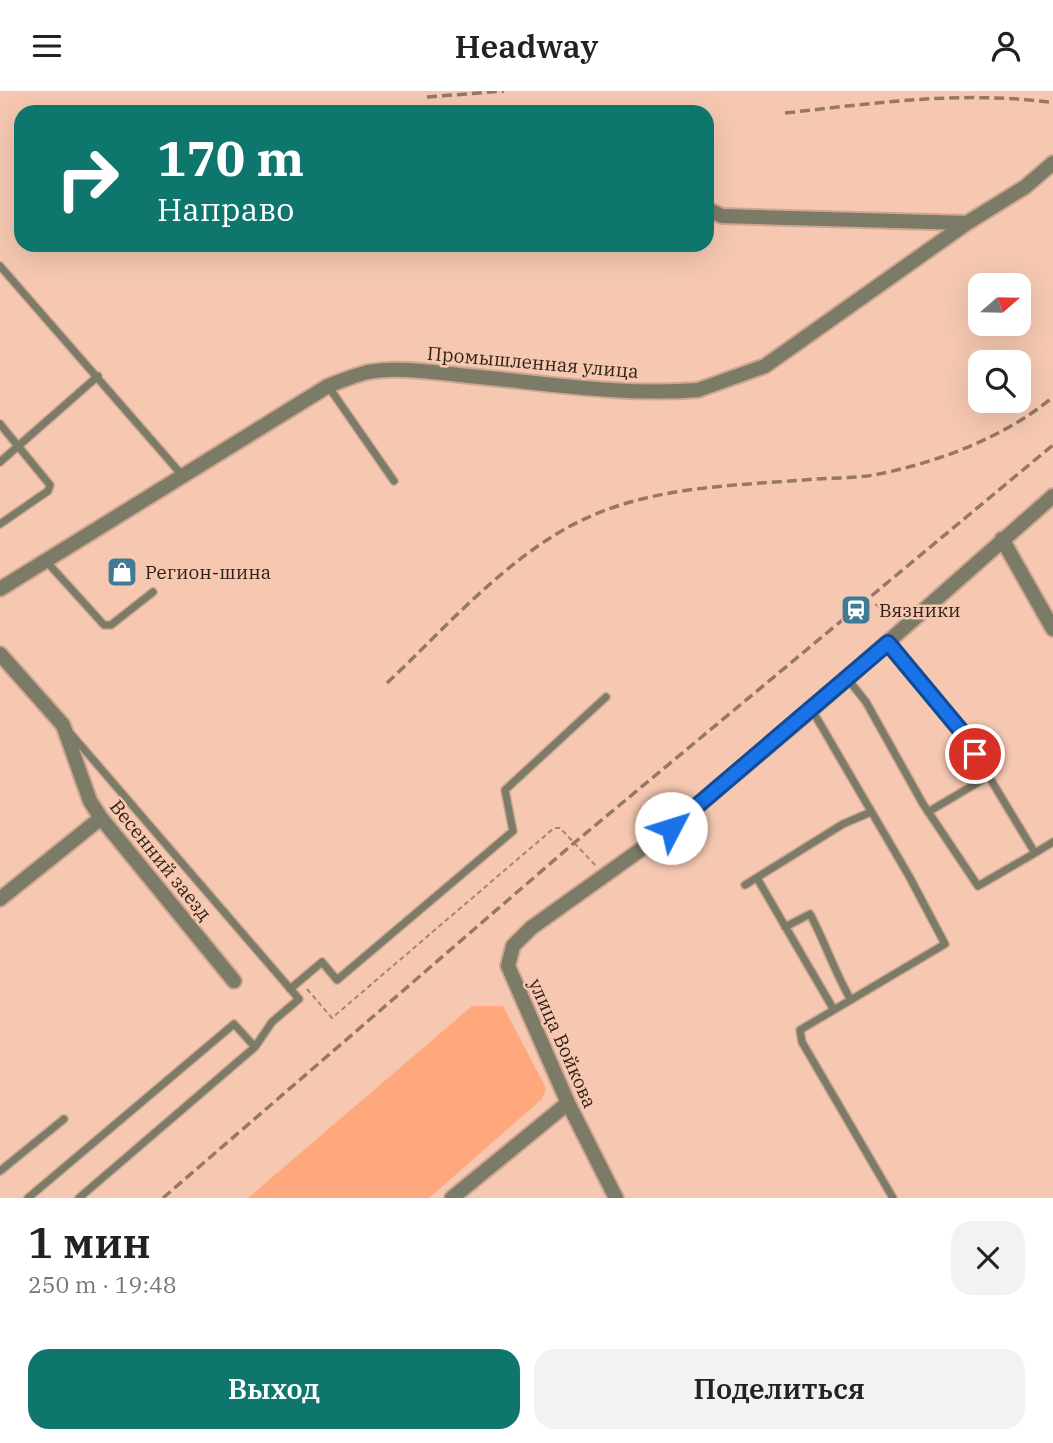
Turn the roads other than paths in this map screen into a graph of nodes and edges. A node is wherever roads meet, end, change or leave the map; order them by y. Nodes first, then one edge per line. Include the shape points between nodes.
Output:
1 (1053, 163) edge
2 (714, 212) edge
3 (967, 223) junction
4 (0, 266) edge
5 (98, 376) junction
6 (328, 386) junction
7 (0, 424) edge
8 (18, 447) junction
9 (0, 463) edge
10 (182, 475) junction
11 (394, 481) dead end
12 (1053, 496) edge
13 (0, 524) edge
14 (1002, 539) junction
15 (45, 561) junction
16 (0, 589) edge
17 (153, 592) dead end
18 (1053, 629) edge
19 (892, 639) junction
20 (0, 654) edge
21 (847, 678) junction
22 (606, 697) dead end
23 (811, 710) junction
24 (64, 725) junction
25 (989, 776) junction
26 (871, 812) junction
27 (928, 812) junction
28 (101, 818) junction
29 (1053, 842) edge
30 (1035, 853) junction
31 (757, 878) junction
32 (745, 885) dead end
33 (0, 899) edge
34 (785, 927) junction
35 (234, 981) dead end
36 (290, 989) junction
37 (852, 1000) junction
38 (834, 1010) junction
39 (254, 1047) junction
40 (568, 1103) junction
41 (64, 1119) dead end
42 (0, 1171) edge
43 (28, 1198) edge
44 (79, 1198) edge
45 (452, 1198) edge
46 (616, 1198) edge
47 (893, 1198) edge

1 - 3 street, Промышленная улица via 1025,187
2 - 3 street
3 - 6 street, Промышленная улица via 765,366 698,390 643,392 387,371
4 - 5 lane
5 - 8 lane
5 - 10 lane
6 - 10 street, Промышленная улица
6 - 11 lane
7 - 8 lane
8 - 9 lane
8 - 13 lane via 50,485 48,491
10 - 15 street, Промышленная улица
12 - 14 street, улица Войкова
14 - 18 street
14 - 19 street, улица Войкова
15 - 16 street, Промышленная улица
15 - 17 lane via 104,625 111,625
19 - 21 street, улица Войкова
19 - 25 lane
20 - 24 street, Весенний заезд
21 - 23 street, улица Войкова
21 - 27 lane via 866,702
22 - 36 lane via 505,790 513,831 337,980 322,962
23 - 26 lane
23 - 40 street, улица Войкова via 671,828 531,928 513,946 508,966
24 - 28 street, Весенний заезд via 90,801
24 - 36 lane
25 - 27 lane
25 - 30 lane
26 - 31 lane
26 - 37 lane via 945,944
27 - 30 lane via 978,886
28 - 33 street
28 - 35 street, Весенний заезд
29 - 30 lane
31 - 32 lane
31 - 34 lane
34 - 37 lane via 810,914
34 - 38 lane
36 - 39 lane via 299,999 272,1022
37 - 38 lane
38 - 47 lane via 800,1030 802,1042
39 - 43 lane via 233,1024
39 - 44 lane
40 - 45 street
40 - 46 street, улица Войкова
41 - 42 lane

